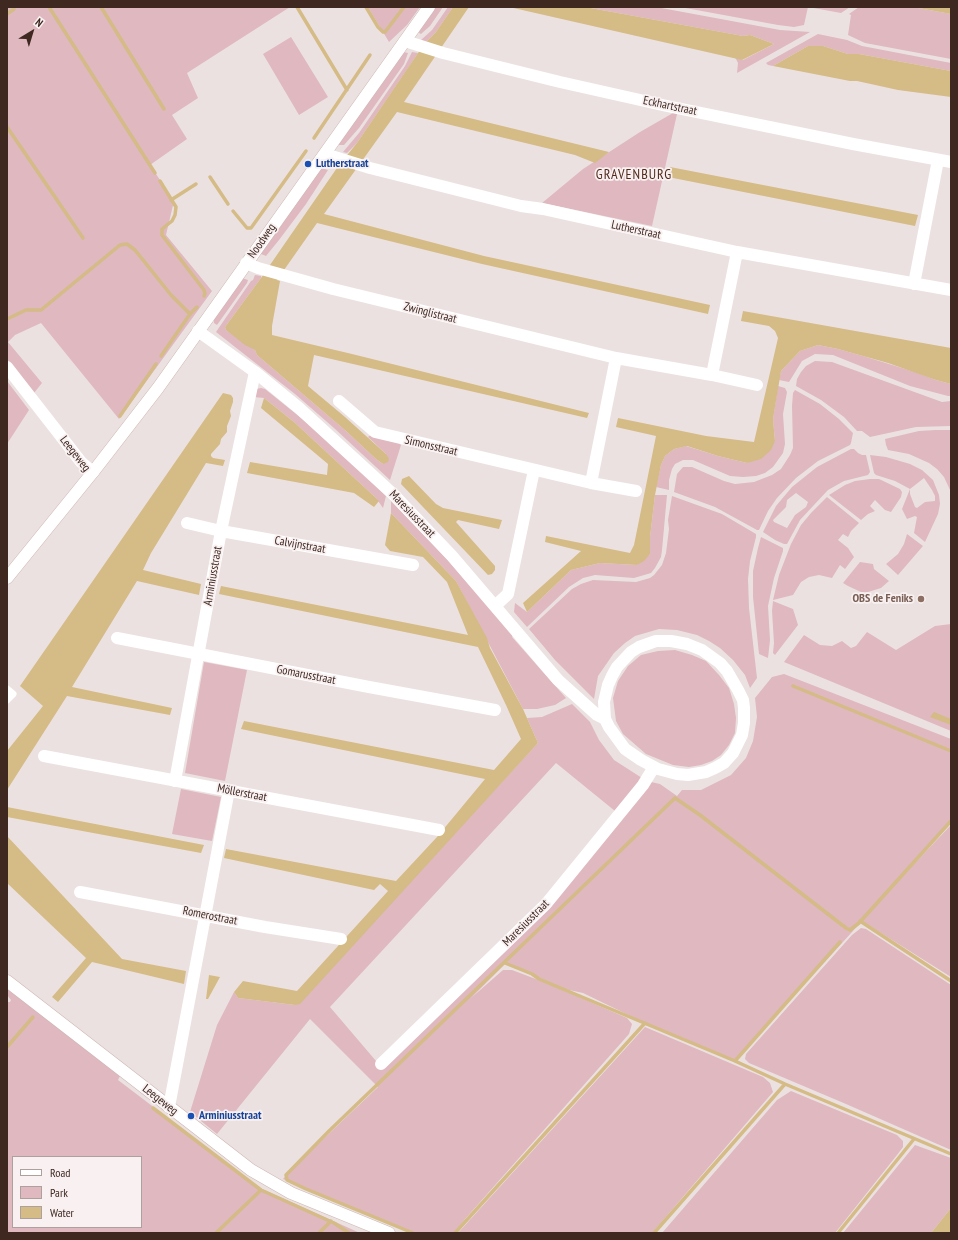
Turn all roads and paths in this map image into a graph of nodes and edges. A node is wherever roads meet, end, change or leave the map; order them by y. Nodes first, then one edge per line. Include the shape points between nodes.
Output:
1 (429, 7) edge
2 (409, 43) junction
3 (330, 155) junction
4 (938, 160) junction
5 (951, 162) edge
6 (737, 252) junction
7 (246, 264) junction
8 (914, 284) junction
9 (951, 290) edge
10 (198, 331) junction
11 (616, 358) junction
12 (7, 367) edge
13 (255, 372) junction
14 (712, 375) junction
15 (757, 385) dead end
16 (339, 400) dead end
17 (534, 470) junction
18 (93, 472) junction
19 (591, 483) junction
20 (636, 491) dead end
21 (187, 523) dead end
22 (221, 531) junction
23 (412, 565) dead end
24 (7, 578) edge
25 (495, 606) junction
26 (117, 638) dead end
27 (200, 654) junction
28 (7, 689) edge
29 (7, 700) edge
30 (495, 710) dead end
31 (605, 719) junction
32 (44, 756) dead end
33 (654, 767) junction
34 (175, 781) junction
35 (229, 790) junction
36 (439, 830) dead end
37 (80, 892) dead end
38 (205, 915) junction
39 (341, 939) dead end
40 (7, 980) edge
41 (381, 1064) dead end
42 (169, 1107) junction
43 (389, 1233) edge

1 - 2 street, Noodweg
2 - 3 street, Noodweg
2 - 4 street, Eckhartstraat via 560,82 672,107
3 - 6 street, Lutherstraat via 370,168 521,206
3 - 7 street, Noodweg
4 - 5 street, Eckhartstraat
4 - 8 street
6 - 8 street, Lutherstraat
6 - 14 street
7 - 10 street, Noodweg
7 - 11 street, Zwinglistraat via 333,289
8 - 9 street, Lutherstraat
10 - 13 street, Maresiusstraat
10 - 18 street, Noodweg
11 - 14 street, Zwinglistraat
11 - 19 street
12 - 18 street, Leegeweg via 81,462
13 - 22 street, Arminiusstraat
13 - 25 street, Maresiusstraat via 342,446 394,495
14 - 15 street, Zwinglistraat
16 - 17 street, Simonsstraat via 375,432
17 - 19 street, Simonsstraat
17 - 25 street via 508,594
18 - 24 street, Leegeweg
19 - 20 street, Simonsstraat
21 - 22 street, Calvijnstraat
22 - 23 street, Calvijnstraat
22 - 27 street, Arminiusstraat
25 - 31 street, Maresiusstraat via 558,680 597,715
26 - 27 street, Gomarusstraat
27 - 30 street, Gomarusstraat
27 - 34 street, Arminiusstraat
28 - 29 lane via 13,694
31 - 33 street, Maresiusstraat via 625,749
31 - 33 street, Maresiusstraat via 606,694 612,676 624,659 639,647 656,641 679,643 702,650 720,663 733,680 743,700 743,729 736,747 724,763 697,774 677,774
32 - 34 street, Möllerstraat
33 - 41 street, Maresiusstraat via 643,785 546,904
34 - 35 street, Möllerstraat
35 - 36 street, Möllerstraat
35 - 38 street
37 - 38 street, Romerostraat
38 - 39 street, Romerostraat
38 - 42 street
40 - 42 street, Leegeweg
42 - 43 street, Leegeweg via 264,1178 298,1196

